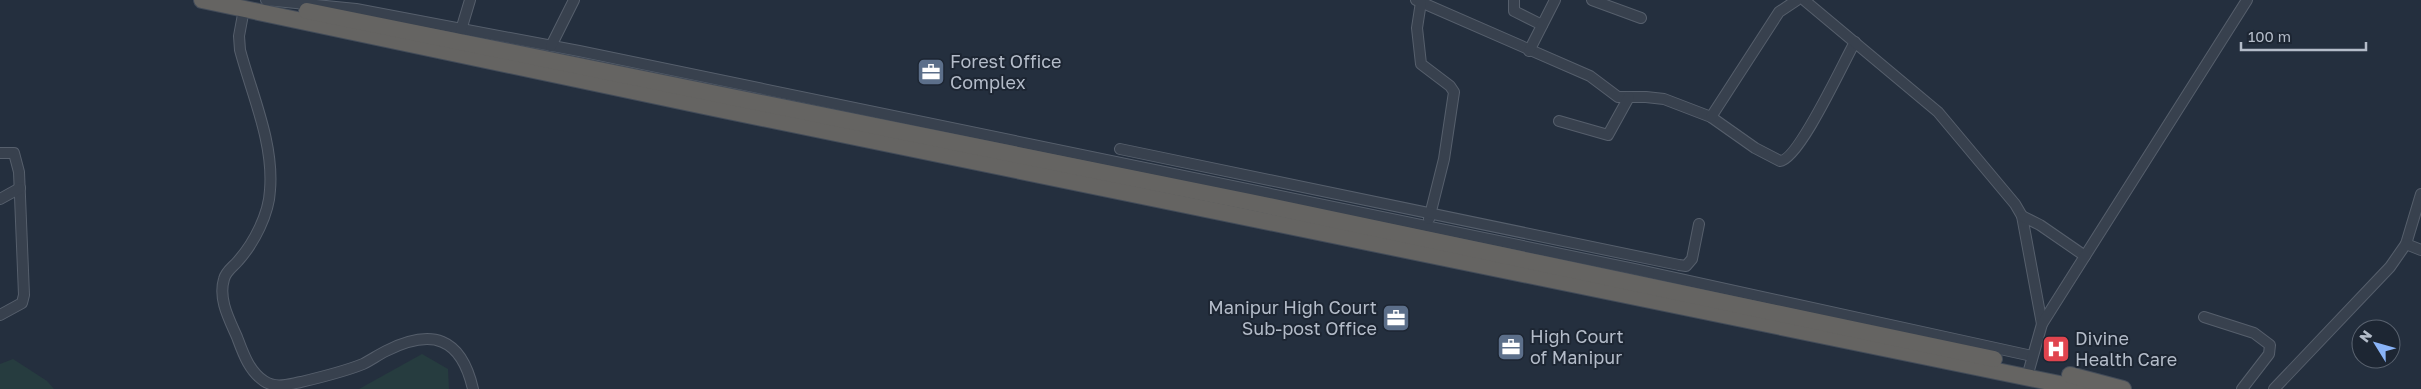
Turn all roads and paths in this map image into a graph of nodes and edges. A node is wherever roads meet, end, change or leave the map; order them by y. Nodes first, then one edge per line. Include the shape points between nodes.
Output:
1 (202, 0) edge
2 (266, 0) edge
3 (470, 0) edge
4 (574, 0) edge
5 (1514, 0) edge
6 (1555, 0) edge
7 (1592, 0) edge
8 (1798, 0) edge
9 (1804, 0) edge
10 (2247, 0) edge
11 (282, 1) edge
12 (1418, 1) edge
13 (249, 4) edge
14 (1641, 18) dead end
15 (1542, 25) junction
16 (461, 30) junction
17 (1855, 42) junction
18 (551, 46) junction
19 (1529, 51) junction
20 (1629, 97) junction
21 (1711, 118) junction
22 (1559, 120) dead end
23 (1120, 149) dead end
24 (0, 153) edge
25 (20, 188) junction
26 (2421, 194) edge
27 (0, 199) edge
28 (1431, 214) junction
29 (2022, 216) junction
30 (1699, 224) dead end
31 (1427, 227) junction
32 (2406, 244) junction
33 (2421, 250) edge
34 (2085, 256) junction
35 (0, 315) edge
36 (2204, 317) dead end
37 (2042, 324) junction
38 (2030, 367) junction
39 (2059, 386) edge
40 (473, 389) edge
41 (2084, 389) edge
42 (2123, 389) edge
43 (2242, 389) edge
44 (2274, 389) edge

1 - 13 highway
2 - 11 street
3 - 16 street
4 - 18 street
5 - 15 street via 1514,11
6 - 15 street
7 - 14 street
8 - 21 street via 1779,12
9 - 17 street
10 - 34 street
11 - 16 street via 356,9
12 - 19 street
12 - 28 street via 1421,64 1454,92 1444,159
13 - 38 highway via 714,108
13 - 40 street via 239,36 240,50 263,130 271,170 270,198 248,246 226,274 223,286 226,311 248,364 265,382 285,386 353,368 396,347 435,339 447,344 461,359
15 - 19 street
16 - 18 street
17 - 21 street via 1817,116 1785,161 1780,162 1755,148
17 - 29 street via 1938,112
18 - 31 street
19 - 20 street via 1590,76 1618,97
20 - 21 street via 1664,99
20 - 22 street via 1608,135
23 - 28 street
24 - 25 street via 15,155
25 - 27 street
25 - 35 street via 23,301
26 - 32 street
28 - 30 street via 1679,265 1689,264 1692,259
28 - 31 street
29 - 34 street
29 - 37 street
31 - 38 street via 1634,269
32 - 33 street
32 - 44 street via 2390,266
34 - 37 street
36 - 43 street via 2254,333 2270,344 2268,354
37 - 38 street
38 - 39 highway
38 - 42 highway
39 - 41 highway

